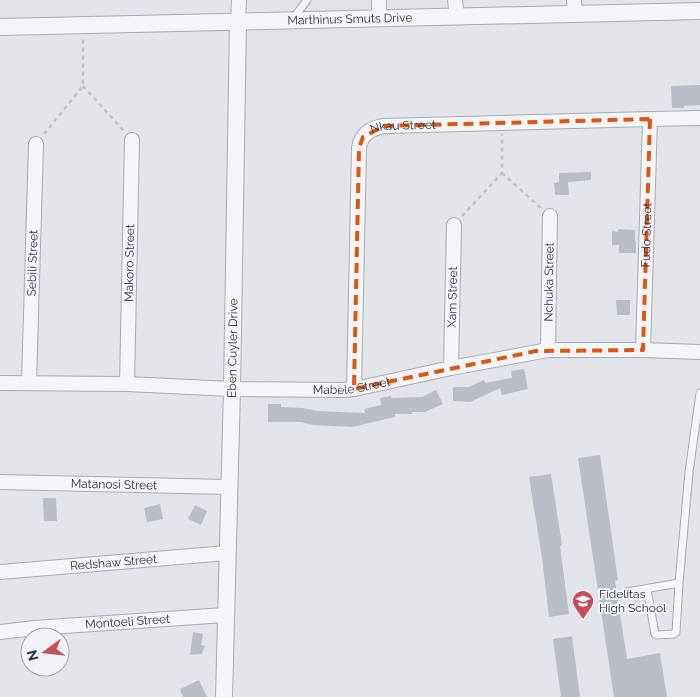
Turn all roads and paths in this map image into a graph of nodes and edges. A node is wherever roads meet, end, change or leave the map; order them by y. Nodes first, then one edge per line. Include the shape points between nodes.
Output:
1 (238, 0) edge
2 (307, 0) edge
3 (379, 0) edge
4 (456, 0) edge
5 (666, 6) edge
6 (574, 7) edge
7 (700, 11) edge
8 (456, 17) junction
9 (379, 18) junction
10 (292, 20) junction
11 (238, 21) junction
12 (84, 25) junction
13 (0, 27) edge
14 (83, 86) junction
15 (700, 118) edge
16 (650, 119) junction
17 (502, 123) junction
18 (132, 140) joint
19 (36, 144) joint
20 (502, 174) junction
21 (550, 216) joint
22 (454, 225) joint
23 (548, 350) junction
24 (643, 350) junction
25 (700, 352) edge
26 (451, 368) junction
27 (0, 383) edge
28 (29, 383) junction
29 (127, 384) junction
30 (232, 388) junction
31 (354, 388) junction
32 (700, 393) edge
33 (0, 482) edge
34 (228, 487) junction
35 (227, 553) junction
36 (0, 572) edge
37 (680, 583) junction
38 (647, 589) junction
39 (627, 592) dead end
40 (226, 615) junction
41 (0, 632) edge
42 (224, 697) edge

1 - 11 street, Eben Cuyler Drive
2 - 10 lane
3 - 9 street
4 - 8 street
5 - 6 street, Marthinus Smuts Drive
5 - 7 street, Marthinus Smuts Drive
6 - 8 street, Marthinus Smuts Drive
8 - 9 street, Marthinus Smuts Drive
9 - 10 street, Marthinus Smuts Drive
10 - 11 street, Marthinus Smuts Drive
11 - 12 street, Marthinus Smuts Drive
11 - 30 street, Eben Cuyler Drive
12 - 13 street, Marthinus Smuts Drive
12 - 14 path
14 - 18 path
14 - 19 path
15 - 16 street, Nkau Street
16 - 17 street, Nkau Street
16 - 24 street, Fudo Street
17 - 20 path
17 - 31 street, Nkau Street via 384,126 369,131 361,139
18 - 29 street, Makoro Street
19 - 28 street, Sebili Street
20 - 21 path
20 - 22 path
21 - 23 street, Nchuka Street
22 - 26 street, Xam Street
23 - 24 street, Mabele Street
23 - 26 street, Mabele Street
24 - 25 street, Mabele Street
26 - 31 street, Mabele Street
27 - 28 street, Mabele Street
28 - 29 street, Mabele Street
29 - 30 street, Mabele Street
30 - 31 street, Mabele Street
30 - 34 street, Eben Cuyler Drive
32 - 37 lane via 689,472
33 - 34 street, Matanosi Street
34 - 35 street, Eben Cuyler Drive
35 - 36 street, Redshaw Street
35 - 40 street, Eben Cuyler Drive
37 - 38 lane
37 - 38 lane via 674,634 655,634
38 - 39 lane
40 - 41 street, Montoeli Street
40 - 42 street, Eben Cuyler Drive

